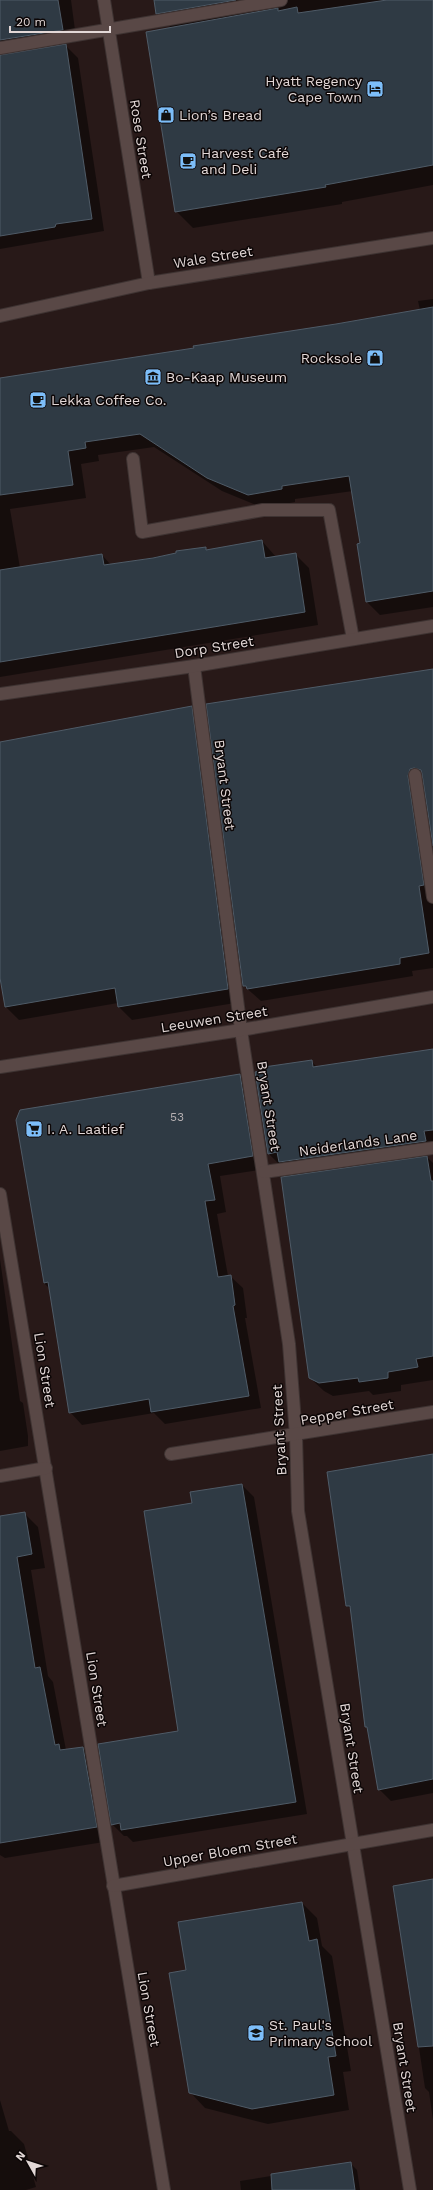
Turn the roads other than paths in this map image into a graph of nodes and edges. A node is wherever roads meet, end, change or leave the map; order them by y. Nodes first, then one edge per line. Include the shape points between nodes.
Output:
1 (104, 0) edge
2 (281, 0) edge
3 (109, 30) junction
4 (0, 48) edge
5 (433, 238) edge
6 (149, 283) junction
7 (0, 316) edge
8 (132, 459) dead end
9 (433, 626) edge
10 (353, 639) junction
11 (194, 666) junction
12 (0, 694) edge
13 (415, 775) dead end
14 (433, 897) edge
15 (433, 997) edge
16 (241, 1030) junction
17 (0, 1067) edge
18 (433, 1148) edge
19 (264, 1172) junction
20 (0, 1194) edge
21 (433, 1412) edge
22 (296, 1436) junction
23 (171, 1454) dead end
24 (46, 1468) junction
25 (0, 1476) edge
26 (433, 1830) edge
27 (353, 1844) junction
28 (113, 1886) junction
29 (164, 2190) edge
30 (410, 2190) edge

1 - 3 street, Rose Street
2 - 3 street
3 - 4 street
3 - 6 street, Rose Street
5 - 6 street, Wale Street
6 - 7 street, Wale Street
8 - 10 street via 142,532 263,510 329,510
9 - 10 street, Dorp Street
10 - 11 street, Dorp Street
11 - 12 street, Dorp Street
11 - 16 street, Bryant Street
13 - 14 street
15 - 16 street, Leeuwen Street
16 - 17 street, Leeuwen Street
16 - 19 street, Bryant Street
18 - 19 street, Neiderlands Lane
19 - 22 street, Bryant Street via 289,1344
20 - 24 street, Lion Street
21 - 22 street, Pepper Street
22 - 23 street, Pepper Street
22 - 27 street, Bryant Street via 298,1511
24 - 25 street
24 - 28 street, Lion Street
26 - 27 street, Upper Bloem Street
27 - 28 street, Upper Bloem Street
27 - 30 street, Bryant Street
28 - 29 street, Lion Street

